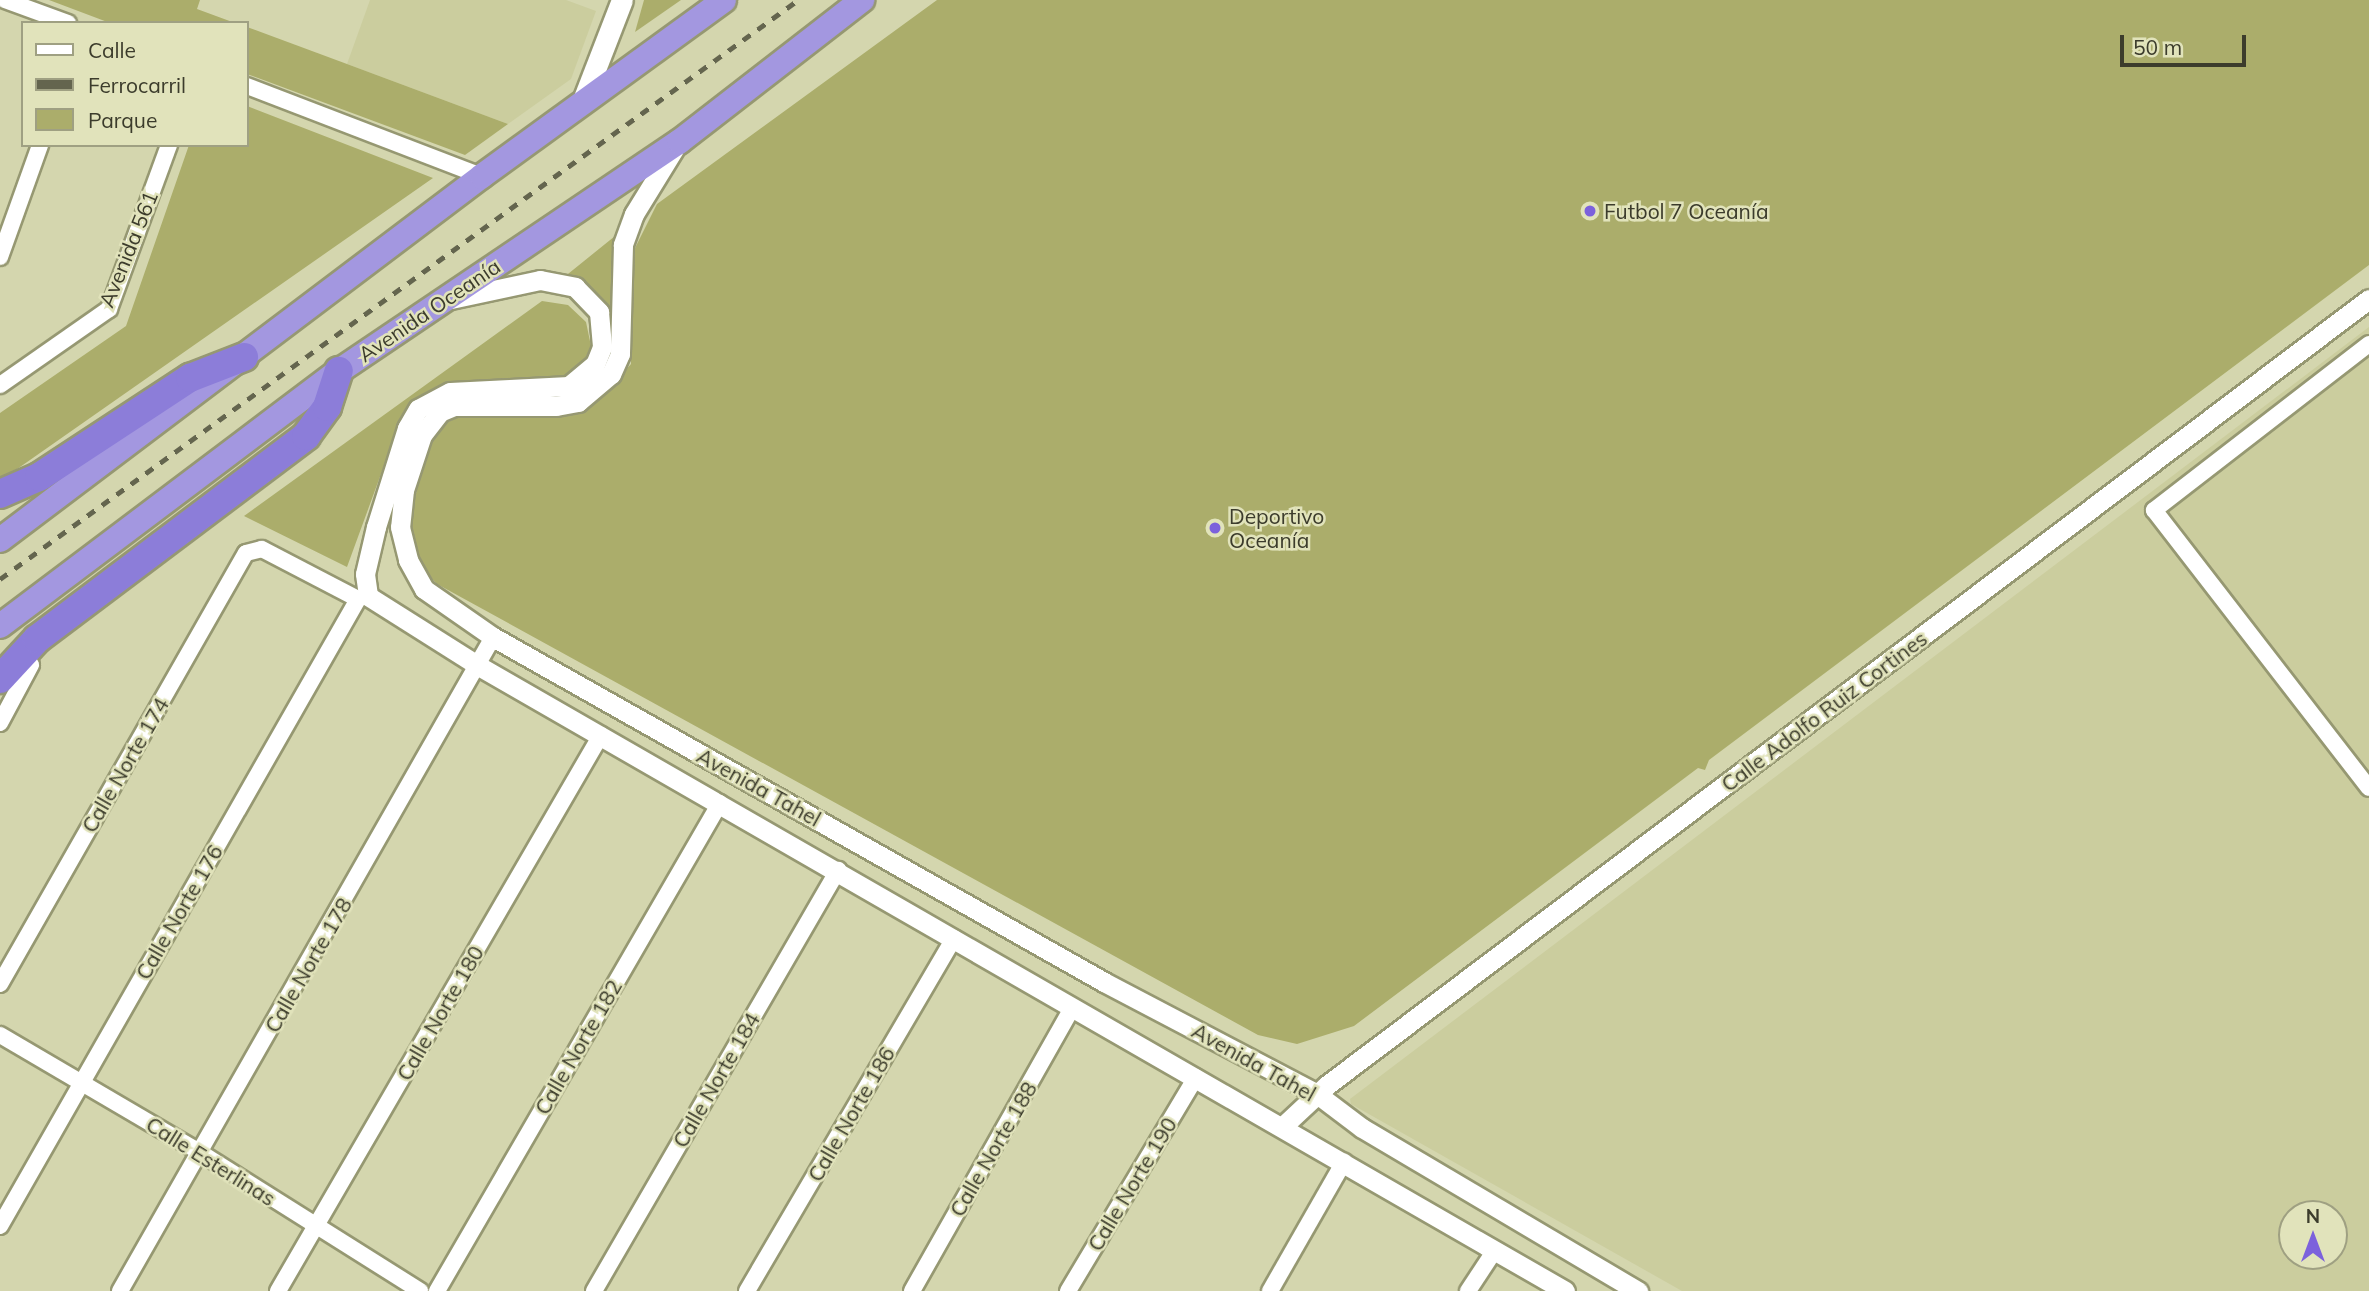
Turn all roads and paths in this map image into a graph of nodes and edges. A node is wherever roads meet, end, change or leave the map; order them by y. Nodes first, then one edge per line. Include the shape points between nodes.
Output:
1 (5, 0) edge
2 (620, 0) edge
3 (724, 0) edge
4 (862, 0) edge
5 (63, 21) edge
6 (248, 86) edge
7 (582, 103) junction
8 (679, 142) junction
9 (39, 147) edge
10 (168, 147) edge
11 (482, 176) junction
12 (0, 257) edge
13 (2369, 299) edge
14 (439, 302) junction
15 (2369, 344) edge
16 (244, 357) junction
17 (340, 371) junction
18 (0, 385) edge
19 (0, 494) edge
20 (0, 540) edge
21 (254, 548) joint
22 (363, 598) junction
23 (0, 626) edge
24 (493, 637) junction
25 (31, 665) dead end
26 (477, 665) junction
27 (0, 679) edge
28 (0, 723) edge
29 (601, 735) junction
30 (2369, 788) edge
31 (720, 803) junction
32 (838, 870) junction
33 (954, 938) junction
34 (0, 984) edge
35 (1073, 1007) junction
36 (0, 1035) edge
37 (1196, 1077) junction
38 (82, 1082) junction
39 (1317, 1094) junction
40 (1282, 1126) junction
41 (201, 1153) junction
42 (1343, 1162) junction
43 (0, 1226) edge
44 (316, 1226) junction
45 (1495, 1250) junction
46 (120, 1291) edge
47 (278, 1291) edge
48 (420, 1291) edge
49 (437, 1291) edge
50 (594, 1291) edge
51 (747, 1291) edge
52 (912, 1291) edge
53 (1068, 1291) edge
54 (1270, 1291) edge
55 (1468, 1291) edge
56 (1566, 1291) edge
57 (1638, 1291) edge

1 - 5 street
2 - 7 main road
3 - 7 highway
4 - 8 highway, Avenida Oceanía
6 - 11 street
7 - 11 highway
8 - 14 highway, Avenida Oceanía
8 - 24 street, Avenida Tahel via 634,214 624,245 620,354 611,374 578,402 454,406 440,412 422,435 401,506 400,527 408,560 437,602
9 - 12 street
10 - 18 street, Avenida 561 via 109,309
11 - 16 highway
13 - 39 street, Calle Adolfo Ruiz Cortines
14 - 17 highway, Avenida Oceanía
14 - 22 street via 540,280 557,281 589,298 603,329 602,347 590,370 569,386 450,392 418,409 407,428 373,537
15 - 30 street via 2154,510
16 - 19 highway via 181,383 39,477
16 - 20 highway
17 - 23 highway, Avenida Oceanía
17 - 27 highway via 327,407 306,436 37,639
21 - 22 street, Avenida Tahel
21 - 34 street, Calle Norte 174 via 246,553
22 - 26 street, Avenida Tahel
22 - 38 street, Calle Norte 176
24 - 26 street, Calle Norte 178
24 - 39 street, Avenida Tahel via 1104,982
25 - 28 street
26 - 29 street, Avenida Tahel
26 - 41 street, Calle Norte 178
29 - 31 street, Avenida Tahel
29 - 44 street, Calle Norte 180
31 - 32 street, Avenida Tahel
31 - 49 street, Calle Norte 182
32 - 33 street, Avenida Tahel
32 - 50 street, Calle Norte 184
33 - 35 street, Avenida Tahel
33 - 51 street, Calle Norte 186
35 - 37 street, Avenida Tahel
35 - 52 street, Calle Norte 188
36 - 38 street, Calle Esterlinas
37 - 40 street, Avenida Tahel
37 - 53 street, Calle Norte 190
38 - 41 street, Calle Esterlinas
38 - 43 street, Calle Norte 176
39 - 40 street, Calle Adolfo Ruiz Cortines
39 - 57 street, Avenida Tahel via 1362,1128
40 - 42 street, Avenida Tahel
41 - 44 street, Calle Esterlinas
41 - 46 street, Calle Norte 178
42 - 45 street, Avenida Tahel
42 - 54 street
44 - 47 street, Calle Norte 180
44 - 48 street, Calle Esterlinas
45 - 55 street
45 - 56 street, Avenida Tahel

